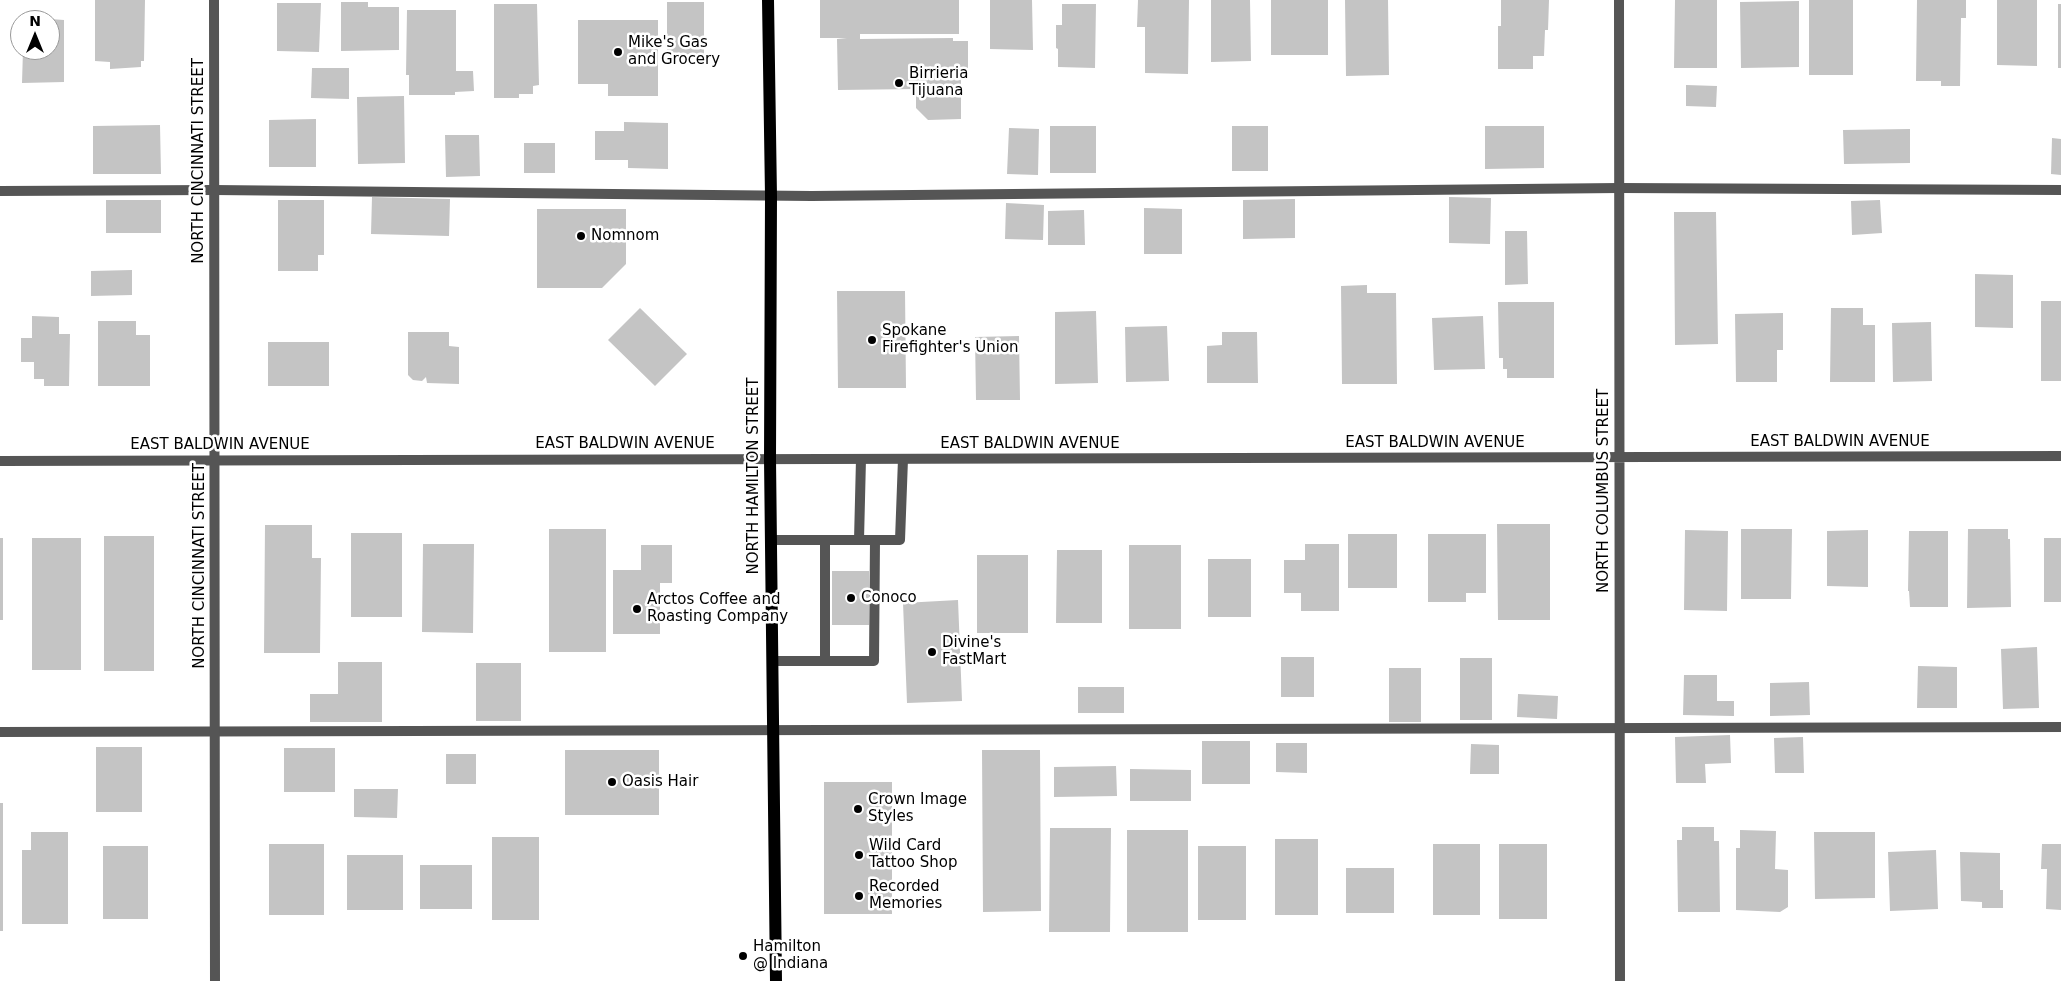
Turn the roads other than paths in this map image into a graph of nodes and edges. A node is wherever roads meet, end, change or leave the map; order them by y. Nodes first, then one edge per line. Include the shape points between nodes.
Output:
1 (214, 0) edge
2 (768, 0) edge
3 (1619, 0) edge
4 (1619, 188) junction
5 (214, 190) junction
6 (2061, 190) edge
7 (0, 191) edge
8 (771, 196) junction
9 (2061, 456) edge
10 (1619, 457) junction
11 (770, 459) junction
12 (861, 459) junction
13 (902, 459) junction
14 (214, 460) junction
15 (0, 461) edge
16 (771, 540) junction
17 (825, 540) junction
18 (859, 540) junction
19 (875, 540) junction
20 (772, 661) junction
21 (825, 661) junction
22 (2061, 727) edge
23 (1620, 729) junction
24 (772, 731) junction
25 (0, 732) edge
26 (215, 732) junction
27 (215, 981) edge
28 (776, 981) edge
29 (1620, 981) edge

1 - 5 street, NORTH CINCINNATI STREET
2 - 8 main road, NORTH HAMILTON STREET
3 - 4 street, NORTH COLUMBUS STREET
4 - 6 street
4 - 8 street
4 - 10 street, NORTH COLUMBUS STREET
5 - 7 street
5 - 8 street
5 - 14 street, NORTH CINCINNATI STREET
8 - 11 main road, NORTH HAMILTON STREET
9 - 10 street, EAST BALDWIN AVENUE
10 - 13 street, EAST BALDWIN AVENUE
10 - 23 street, NORTH COLUMBUS STREET
11 - 12 street, EAST BALDWIN AVENUE
11 - 14 street, EAST BALDWIN AVENUE
11 - 16 main road, NORTH HAMILTON STREET
12 - 13 street, EAST BALDWIN AVENUE
12 - 18 street
13 - 19 street via 900,540
14 - 15 street, EAST BALDWIN AVENUE
14 - 26 street, NORTH CINCINNATI STREET
16 - 17 street
16 - 20 main road, NORTH HAMILTON STREET
17 - 18 street
17 - 21 street
18 - 19 street
19 - 21 street via 874,661
20 - 21 street
20 - 24 main road, NORTH HAMILTON STREET
22 - 23 street
23 - 24 street
23 - 29 street, NORTH COLUMBUS STREET
24 - 26 street
24 - 28 main road, NORTH HAMILTON STREET
25 - 26 street
26 - 27 street, NORTH CINCINNATI STREET

